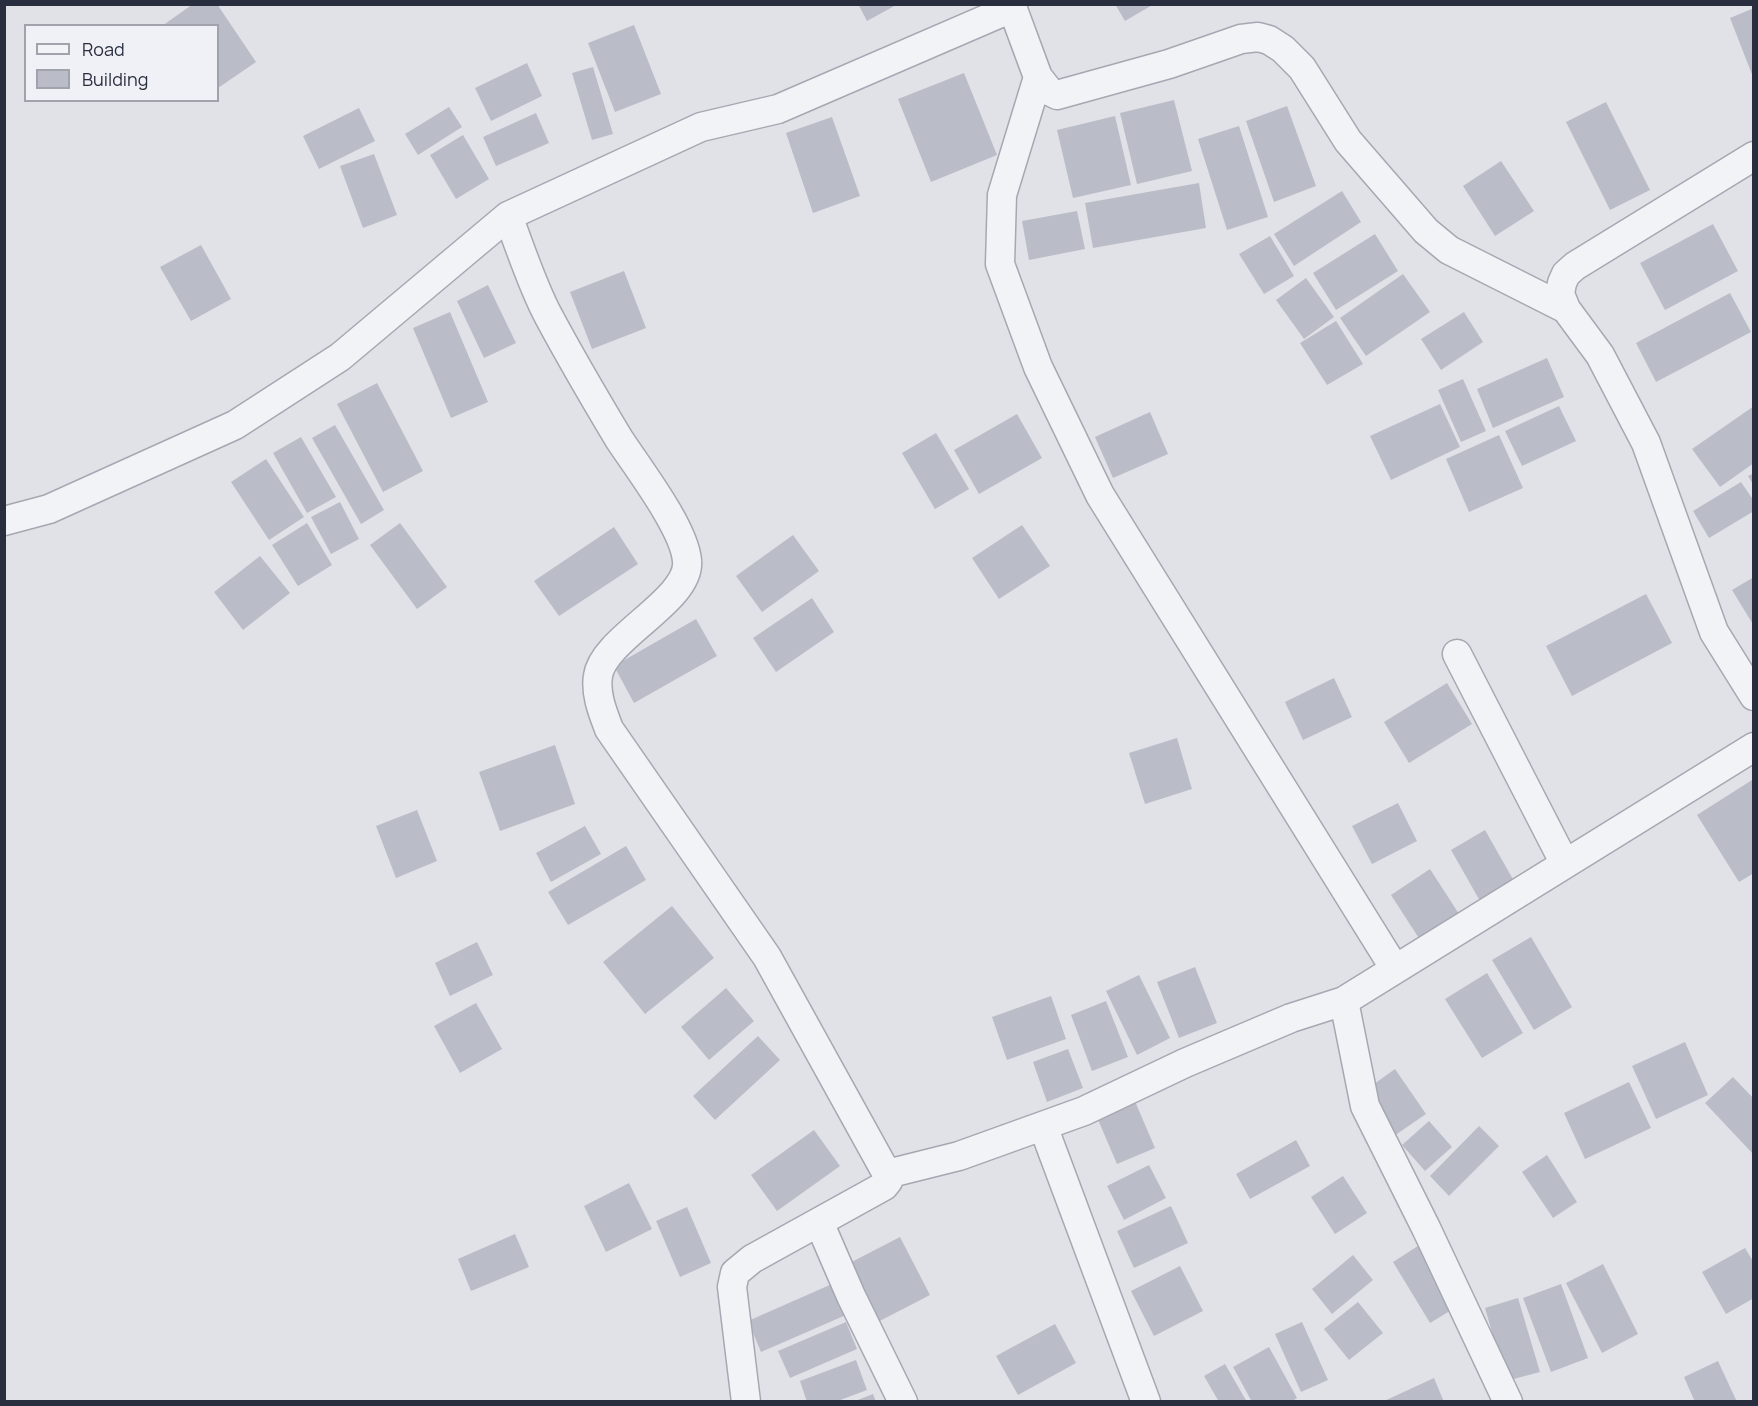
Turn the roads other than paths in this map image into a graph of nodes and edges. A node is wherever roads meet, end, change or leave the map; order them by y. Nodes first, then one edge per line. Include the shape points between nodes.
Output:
1 (1012, 6) edge
2 (1038, 77) junction
3 (1754, 156) edge
4 (508, 216) junction
5 (1566, 309) junction
6 (4, 521) edge
7 (1456, 654) dead end
8 (1754, 696) edge
9 (1754, 747) edge
10 (1565, 864) junction
11 (1395, 969) junction
12 (1344, 1001) junction
13 (1043, 1126) junction
14 (886, 1174) junction
15 (819, 1222) junction
16 (746, 1401) edge
17 (903, 1401) edge
18 (1146, 1401) edge
19 (1508, 1401) edge

1 - 2 street
1 - 4 street via 778,109 700,127
2 - 5 street via 1057,95 1241,39 1269,40 1302,68 1348,141 1426,231 1449,250
2 - 11 street via 1002,195 1000,264 1038,367 1100,495
3 - 5 street via 1575,266 1562,283 1560,294
4 - 6 street via 340,357 235,425 49,508
4 - 14 street via 547,314 678,531 686,552 688,565 681,585 608,654 597,675 600,703 609,729 767,957
5 - 8 street via 1600,355 1646,443 1714,633
7 - 10 street
9 - 10 street
10 - 11 street
11 - 12 street
12 - 13 street via 1291,1018
12 - 19 street via 1365,1106
13 - 14 street via 959,1156
13 - 18 street
14 - 15 street via 888,1181 884,1186
15 - 16 street via 752,1259 735,1273 732,1287
15 - 17 street

